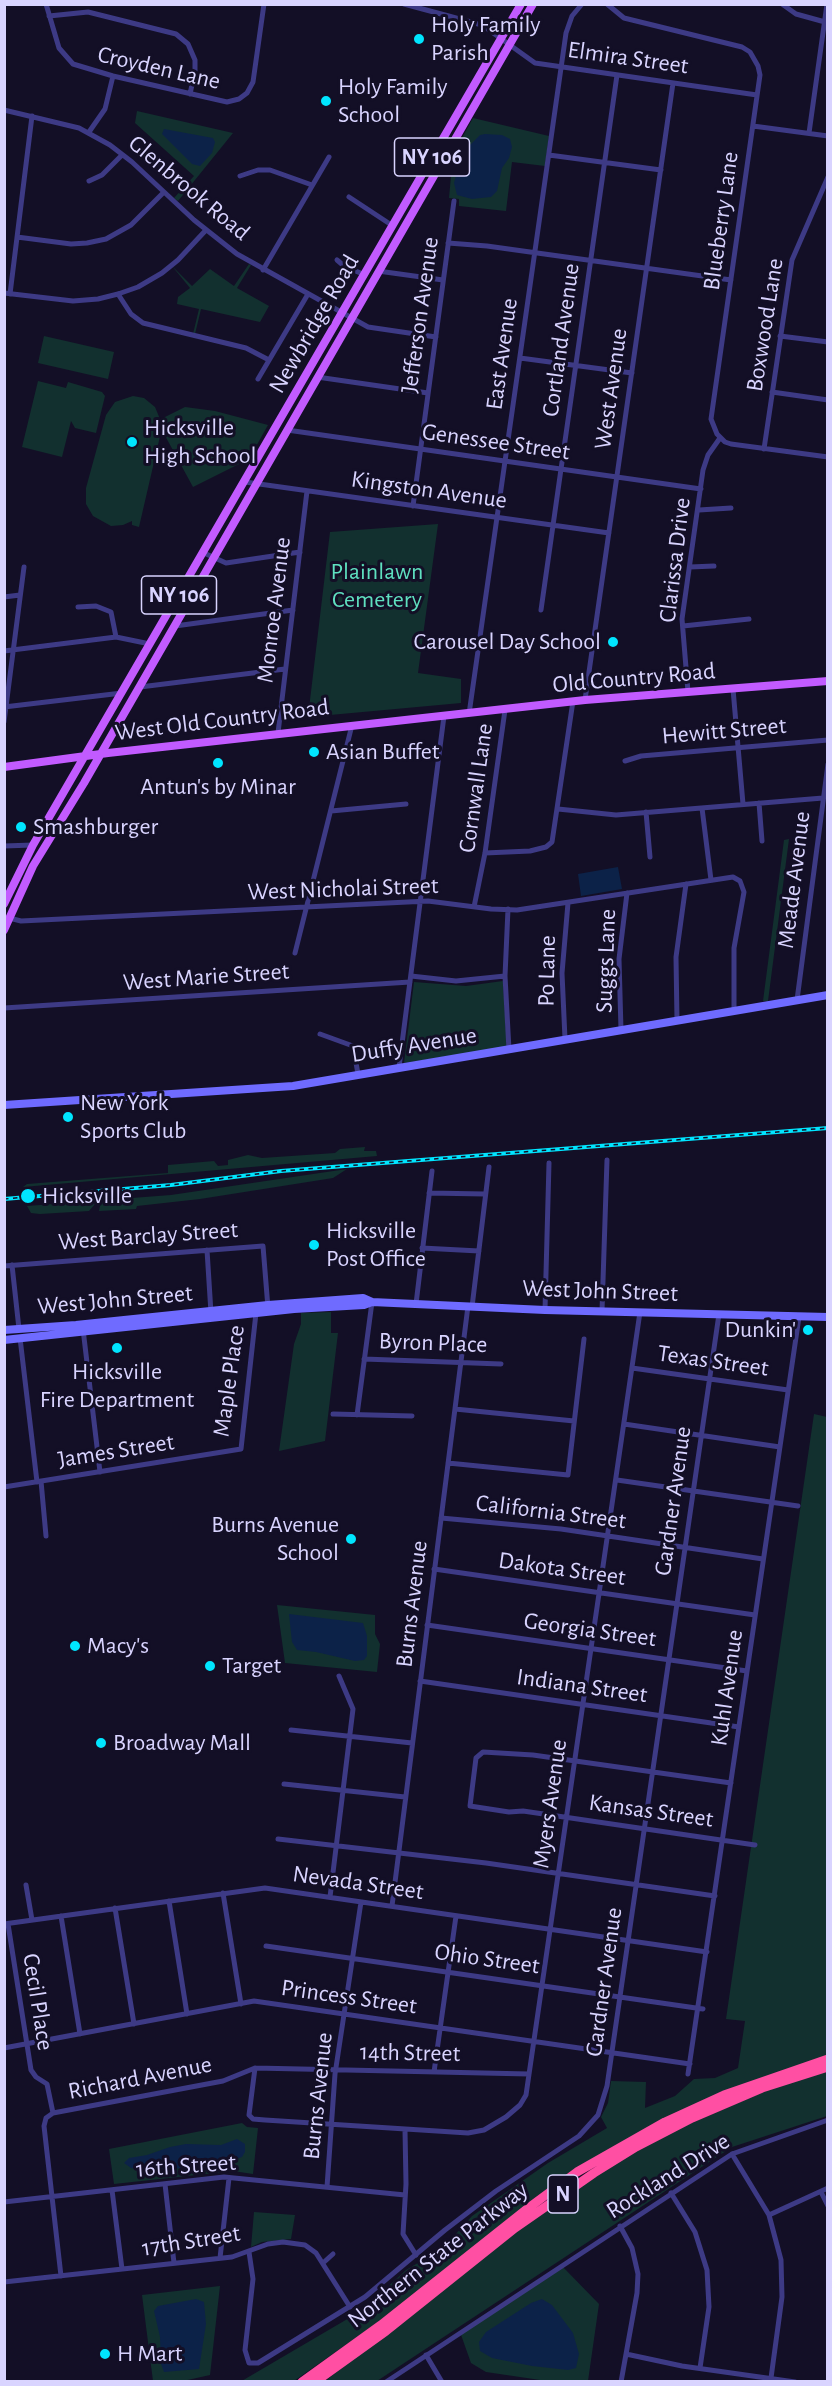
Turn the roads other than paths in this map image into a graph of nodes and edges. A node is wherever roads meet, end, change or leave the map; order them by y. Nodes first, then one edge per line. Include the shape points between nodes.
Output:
1 (46, 4) edge
2 (264, 4) edge
3 (404, 4) edge
4 (521, 4) edge
5 (532, 4) edge
6 (582, 4) edge
7 (607, 4) edge
8 (782, 4) edge
9 (827, 4) edge
10 (49, 16) junction
11 (825, 22) junction
12 (502, 38) junction
13 (510, 45) junction
14 (561, 67) junction
15 (617, 75) junction
16 (113, 76) junction
17 (673, 83) junction
18 (190, 94) junction
19 (757, 95) junction
20 (4, 110) edge
21 (32, 116) junction
22 (753, 126) junction
23 (89, 132) junction
24 (809, 134) junction
25 (828, 136) edge
26 (122, 154) junction
27 (549, 155) junction
28 (328, 157) dead end
29 (605, 162) junction
30 (661, 170) junction
31 (240, 176) dead end
32 (421, 177) junction
33 (828, 177) edge
34 (89, 181) dead end
35 (430, 182) junction
36 (312, 185) junction
37 (826, 187) edge
38 (164, 192) junction
39 (349, 196) dead end
40 (454, 201) dead end
41 (393, 226) junction
42 (206, 230) junction
43 (17, 237) junction
44 (448, 243) junction
45 (535, 253) junction
46 (338, 260) dead end
47 (591, 261) junction
48 (646, 269) junction
49 (263, 270) junction
50 (378, 271) junction
51 (365, 275) junction
52 (443, 280) junction
53 (730, 280) junction
54 (7, 294) edge
55 (118, 294) junction
56 (308, 294) junction
57 (347, 316) junction
58 (780, 336) junction
59 (436, 337) junction
60 (828, 342) edge
61 (520, 358) junction
62 (269, 360) junction
63 (576, 366) junction
64 (632, 373) junction
65 (317, 377) junction
66 (258, 379) dead end
67 (772, 392) junction
68 (428, 393) junction
69 (828, 400) edge
70 (286, 430) junction
71 (720, 438) junction
72 (420, 449) junction
73 (764, 449) junction
74 (828, 457) edge
75 (505, 461) junction
76 (561, 469) junction
77 (617, 477) junction
78 (245, 482) junction
79 (256, 484) junction
80 (701, 489) junction
81 (307, 491) junction
82 (413, 506) junction
83 (731, 508) dead end
84 (699, 510) junction
85 (497, 517) junction
86 (553, 525) junction
87 (609, 533) junction
88 (300, 552) junction
89 (204, 553) junction
90 (213, 558) junction
91 (714, 566) dead end
92 (24, 567) dead end
93 (690, 567) junction
94 (20, 595) junction
95 (4, 597) edge
96 (78, 607) dead end
97 (292, 610) junction
98 (541, 610) dead end
99 (749, 619) dead end
100 (174, 626) junction
101 (683, 626) junction
102 (116, 637) junction
103 (150, 644) junction
104 (13, 650) junction
105 (4, 651) edge
106 (285, 669) junction
107 (828, 681) edge
108 (138, 687) junction
109 (733, 689) junction
110 (688, 692) junction
111 (122, 693) junction
112 (585, 700) junction
113 (573, 701) junction
114 (5, 707) edge
115 (505, 710) junction
116 (469, 714) junction
117 (444, 716) junction
118 (4, 722) edge
119 (352, 725) junction
120 (278, 733) junction
121 (828, 740) edge
122 (738, 748) junction
123 (101, 754) junction
124 (85, 756) junction
125 (626, 761) dead end
126 (828, 764) edge
127 (4, 767) edge
128 (823, 798) junction
129 (759, 803) junction
130 (405, 804) dead end
131 (743, 804) junction
132 (702, 808) junction
133 (558, 809) junction
134 (331, 811) junction
135 (646, 812) junction
136 (828, 831) edge
137 (819, 832) junction
138 (762, 841) dead end
139 (4, 846) edge
140 (31, 849) junction
141 (485, 853) junction
142 (40, 855) junction
143 (650, 857) dead end
144 (711, 880) junction
145 (686, 884) junction
146 (627, 893) junction
147 (420, 902) junction
148 (568, 903) junction
149 (4, 904) edge
150 (308, 907) junction
151 (474, 907) junction
152 (508, 909) junction
153 (7, 917) edge
154 (4, 930) edge
155 (295, 953) dead end
156 (505, 976) junction
157 (410, 979) junction
158 (828, 995) edge
159 (797, 1000) junction
160 (4, 1008) edge
161 (734, 1011) junction
162 (677, 1021) junction
163 (621, 1030) junction
164 (320, 1034) dead end
165 (565, 1040) junction
166 (509, 1050) junction
167 (399, 1067) junction
168 (358, 1074) junction
169 (4, 1105) edge
170 (607, 1160) dead end
171 (549, 1163) dead end
172 (489, 1167) dead end
173 (432, 1171) dead end
174 (429, 1193) junction
175 (486, 1194) junction
176 (422, 1248) junction
177 (207, 1250) junction
178 (478, 1251) junction
179 (12, 1265) junction
180 (4, 1266) edge
181 (372, 1302) junction
182 (416, 1304) junction
183 (470, 1306) junction
184 (268, 1308) junction
185 (545, 1310) junction
186 (602, 1311) junction
187 (640, 1312) junction
188 (256, 1313) junction
189 (211, 1314) junction
190 (719, 1314) junction
191 (154, 1317) junction
192 (799, 1317) junction
193 (828, 1317) edge
194 (139, 1326) junction
195 (83, 1328) junction
196 (19, 1329) junction
197 (4, 1330) edge
198 (20, 1338) junction
199 (584, 1339) dead end
200 (4, 1340) edge
201 (364, 1359) junction
202 (460, 1362) junction
203 (501, 1364) dead end
204 (632, 1368) junction
205 (709, 1379) junction
206 (788, 1390) junction
207 (454, 1409) junction
208 (333, 1414) dead end
209 (357, 1415) junction
210 (412, 1416) dead end
211 (574, 1421) junction
212 (624, 1424) junction
213 (701, 1435) junction
214 (780, 1447) junction
215 (234, 1450) joint
216 (448, 1463) junction
217 (99, 1472) junction
218 (617, 1480) junction
219 (39, 1481) junction
220 (4, 1487) edge
221 (693, 1491) junction
222 (772, 1503) junction
223 (798, 1506) dead end
224 (441, 1518) junction
225 (46, 1536) dead end
226 (607, 1536) junction
227 (685, 1548) junction
228 (764, 1559) junction
229 (434, 1569) junction
230 (599, 1592) junction
231 (677, 1604) junction
232 (755, 1615) junction
233 (427, 1625) junction
234 (591, 1649) junction
235 (668, 1660) junction
236 (747, 1671) junction
237 (339, 1676) dead end
238 (420, 1681) junction
239 (583, 1705) junction
240 (660, 1716) junction
241 (739, 1728) junction
242 (291, 1730) dead end
243 (350, 1736) junction
244 (412, 1743) junction
245 (575, 1761) junction
246 (652, 1772) junction
247 (731, 1783) junction
248 (284, 1784) dead end
249 (343, 1790) junction
250 (405, 1797) junction
251 (567, 1817) junction
252 (644, 1828) junction
253 (278, 1839) dead end
254 (723, 1840) junction
255 (336, 1844) junction
256 (755, 1845) dead end
257 (399, 1851) junction
258 (558, 1873) junction
259 (636, 1884) junction
260 (27, 1885) dead end
261 (223, 1893) junction
262 (715, 1896) junction
263 (330, 1897) junction
264 (169, 1901) junction
265 (361, 1902) junction
266 (392, 1906) junction
267 (115, 1908) junction
268 (61, 1916) junction
269 (456, 1916) junction
270 (32, 1920) junction
271 (6, 1924) edge
272 (550, 1929) junction
273 (628, 1941) junction
274 (266, 1946) dead end
275 (706, 1952) junction
276 (352, 1958) junction
277 (448, 1972) junction
278 (542, 1986) junction
279 (620, 1997) junction
280 (241, 2004) junction
281 (701, 2009) junction
282 (187, 2014) junction
283 (344, 2014) junction
284 (134, 2024) junction
285 (440, 2028) junction
286 (80, 2034) junction
287 (534, 2042) junction
288 (27, 2044) junction
289 (4, 2048) edge
290 (612, 2053) junction
291 (828, 2059) edge
292 (690, 2064) junction
293 (828, 2067) edge
294 (255, 2068) junction
295 (336, 2070) junction
296 (434, 2072) junction
297 (529, 2074) junction
298 (688, 2074) dead end
299 (53, 2113) junction
300 (828, 2120) edge
301 (332, 2124) junction
302 (405, 2130) junction
303 (732, 2154) junction
304 (230, 2178) junction
305 (165, 2184) junction
306 (327, 2187) junction
307 (828, 2188) edge
308 (112, 2190) junction
309 (821, 2192) junction
310 (671, 2193) junction
311 (405, 2195) junction
312 (52, 2197) junction
313 (4, 2202) edge
314 (828, 2206) edge
315 (768, 2216) junction
316 (620, 2226) junction
317 (249, 2252) junction
318 (333, 2254) dead end
319 (416, 2254) junction
320 (220, 2258) junction
321 (174, 2263) junction
322 (323, 2263) junction
323 (122, 2269) junction
324 (61, 2276) junction
325 (5, 2281) edge
326 (350, 2307) junction
327 (426, 2355) junction
328 (626, 2355) junction
329 (700, 2368) junction
330 (771, 2378) junction
331 (302, 2382) edge
332 (315, 2382) edge
333 (386, 2382) edge
334 (442, 2382) edge
335 (621, 2382) edge
336 (795, 2382) edge

1 - 10 street, Croyden Lane
2 - 18 street, Croyden Lane via 255,76 247,93 227,102
3 - 12 street, Elmira Street via 477,23
4 - 12 main road, Newbridge Road / NY 106
5 - 13 main road, Newbridge Road / NY 106
6 - 14 street, East Avenue via 568,24
7 - 19 street, Blueberry Lane via 624,18 746,50 758,66
8 - 11 street via 796,14
9 - 11 street
10 - 16 street, Croyden Lane via 67,60
10 - 18 street via 88,12 176,34 188,44 195,60
11 - 24 street
12 - 13 street, Elmira Street
12 - 32 main road, Newbridge Road / NY 106
13 - 14 street, Elmira Street via 535,63
13 - 35 main road, Newbridge Road / NY 106
14 - 15 street, Elmira Street
14 - 27 street, East Avenue
15 - 17 street, Elmira Street
15 - 29 street, Cortland Avenue
16 - 18 street, Croyden Lane
16 - 23 street via 105,109
17 - 19 street, Elmira Street
17 - 30 street, West Avenue
19 - 22 street, Blueberry Lane
20 - 21 street, Glenbrook Road
21 - 23 street, Glenbrook Road
21 - 43 street
22 - 24 street
22 - 53 street, Blueberry Lane
23 - 26 street, Glenbrook Road
24 - 25 street
26 - 34 street via 102,175
26 - 38 street, Glenbrook Road
27 - 29 street
27 - 45 street, East Avenue
28 - 36 street
29 - 30 street
29 - 47 street, Cortland Avenue
30 - 48 street, West Avenue
31 - 36 street via 270,170
32 - 35 main road
32 - 41 main road, Newbridge Road / NY 106
33 - 37 street, Boxwood Lane
35 - 50 main road, Newbridge Road / NY 106
36 - 49 street
37 - 58 street, Boxwood Lane via 792,260
38 - 42 street, Glenbrook Road
38 - 43 street via 131,225 106,239 71,244
39 - 41 street
40 - 44 street, Jefferson Avenue
41 - 51 main road, Newbridge Road / NY 106
42 - 49 street, Glenbrook Road
42 - 55 street via 162,273
43 - 54 street
44 - 45 street
44 - 52 street, Jefferson Avenue
45 - 47 street
45 - 61 street, East Avenue
46 - 51 street
47 - 48 street
47 - 63 street, Cortland Avenue
48 - 53 street
48 - 64 street, West Avenue
49 - 56 street, Glenbrook Road
50 - 52 street
50 - 57 main road, Newbridge Road / NY 106
51 - 57 main road, Newbridge Road / NY 106
52 - 59 street, Jefferson Avenue
53 - 71 street, Blueberry Lane via 711,419
54 - 55 street via 73,301
55 - 62 street via 131,314 143,323 246,348
56 - 57 street, Glenbrook Road
56 - 62 street
57 - 59 street, Glenbrook Road via 368,327
57 - 65 main road, Newbridge Road / NY 106
57 - 78 main road, Newbridge Road / NY 106
58 - 60 street
58 - 67 street, Boxwood Lane
59 - 68 street, Jefferson Avenue
61 - 63 street
61 - 75 street, East Avenue
62 - 66 street
63 - 64 street
63 - 76 street, Cortland Avenue
64 - 77 street, West Avenue
65 - 68 street
65 - 70 main road, Newbridge Road / NY 106
67 - 69 street
67 - 73 street, Boxwood Lane
68 - 72 street, Jefferson Avenue
70 - 72 street, Genessee Street
70 - 79 main road, Newbridge Road / NY 106
71 - 73 street
71 - 80 street, Clarissa Drive via 706,460
72 - 75 street, Genessee Street
72 - 82 street, Jefferson Avenue
73 - 74 street
75 - 76 street, Genessee Street
75 - 85 street, East Avenue
76 - 77 street, Genessee Street
76 - 86 street, Cortland Avenue
77 - 80 street, Genessee Street
77 - 87 street, West Avenue
78 - 79 street, Kingston Avenue
78 - 89 main road, Newbridge Road / NY 106
79 - 81 street, Kingston Avenue
79 - 90 main road, Newbridge Road / NY 106
80 - 84 street, Clarissa Drive
81 - 82 street, Kingston Avenue
81 - 88 street, Monroe Avenue
82 - 85 street, Kingston Avenue
83 - 84 street
84 - 93 street, Clarissa Drive
85 - 86 street, Kingston Avenue
85 - 116 street, East Avenue
86 - 87 street, Kingston Avenue
86 - 98 street, Cortland Avenue
87 - 112 street, West Avenue
88 - 90 street via 226,563
88 - 97 street, Monroe Avenue
89 - 90 street
89 - 103 main road, Newbridge Road / NY 106
90 - 100 main road, Newbridge Road / NY 106
91 - 93 street
92 - 94 street
93 - 101 street, Clarissa Drive
94 - 95 street
94 - 104 street
96 - 102 street via 96,606 111,612
97 - 100 street
97 - 106 street, Monroe Avenue
99 - 101 street
100 - 108 main road, Newbridge Road / NY 106
101 - 110 street, Clarissa Drive
102 - 103 street
102 - 104 street
103 - 111 main road, Newbridge Road / NY 106
104 - 105 street
104 - 114 street
106 - 108 street
106 - 120 street, Monroe Avenue
107 - 109 main road, Old Country Road
108 - 123 main road, Newbridge Road / NY 106
109 - 110 main road, Old Country Road
109 - 122 street
110 - 112 main road, Old Country Road
111 - 114 street
111 - 124 main road, Newbridge Road / NY 106
112 - 113 main road, Old Country Road
113 - 115 main road, Old Country Road
113 - 133 street
114 - 118 street
115 - 116 main road, Old Country Road
115 - 141 street, Cornwall Lane
116 - 117 main road, Old Country Road
117 - 119 main road, West Old Country Road
117 - 147 street
119 - 120 main road, West Old Country Road
119 - 134 street
120 - 123 main road, West Old Country Road
121 - 122 street, Hewitt Street
122 - 125 street, Hewitt Street via 641,756
122 - 131 street
123 - 124 main road, West Old Country Road
123 - 142 main road, NY 106
124 - 127 main road, West Old Country Road
124 - 140 main road, NY 106
126 - 128 street, Meade Avenue
128 - 129 street
128 - 137 street, Meade Avenue
129 - 131 street
129 - 138 street
130 - 134 street
131 - 132 street
132 - 135 street
132 - 144 street
133 - 135 street via 605,815
133 - 141 street via 555,836 546,848
134 - 150 street
135 - 143 street
136 - 137 street
137 - 159 street, Meade Avenue
139 - 140 street
140 - 142 main road
140 - 149 main road, NY 106
141 - 151 street, Cornwall Lane
142 - 153 main road, NY 106
144 - 145 street, West Nicholai Street
144 - 161 street, West Nicholai Street via 733,877 743,889 734,948
145 - 146 street, West Nicholai Street
145 - 162 street via 676,957
146 - 148 street, West Nicholai Street
146 - 163 street, Suggs Lane via 619,959
147 - 150 street, West Nicholai Street
147 - 151 street, West Nicholai Street
147 - 157 street
148 - 152 street, West Nicholai Street
148 - 165 street, Po Lane via 562,973
150 - 153 street, West Nicholai Street via 21,921
150 - 155 street
151 - 152 street, West Nicholai Street
152 - 156 street
153 - 154 main road, NY 106
156 - 157 street, West Marie Street via 456,981
156 - 166 street
157 - 160 street, West Marie Street
157 - 167 street
158 - 159 main road, Duffy Avenue
159 - 161 main road, Duffy Avenue
161 - 162 main road, Duffy Avenue
162 - 163 main road, Duffy Avenue
163 - 165 main road, Duffy Avenue
164 - 168 street via 353,1046
165 - 166 main road, Duffy Avenue
166 - 167 main road, Duffy Avenue
167 - 168 main road, Duffy Avenue
168 - 169 main road, Duffy Avenue via 293,1086
170 - 186 street
171 - 185 street
172 - 175 street, Burns Avenue
173 - 174 street
174 - 175 street
174 - 176 street
175 - 178 street, Burns Avenue
176 - 178 street
176 - 182 street
177 - 179 street, West Barclay Street
177 - 184 street, West Barclay Street via 263,1246
177 - 189 street
178 - 183 street, Burns Avenue
179 - 180 street, West Barclay Street
179 - 196 street
181 - 182 main road, West John Street
181 - 184 main road, West John Street
181 - 201 street
182 - 183 main road, West John Street
183 - 185 main road, West John Street
183 - 202 street, Burns Avenue
184 - 188 main road, West John Street
184 - 189 main road, West John Street
185 - 186 main road, West John Street
186 - 187 main road, West John Street
187 - 190 main road, West John Street
187 - 204 street, Myers Avenue
188 - 189 main road, West John Street
188 - 215 street, Maple Place via 241,1449
189 - 191 main road, West John Street
189 - 194 main road, West John Street
190 - 192 main road, West John Street
190 - 205 street, Gardner Avenue
191 - 194 main road
191 - 195 main road, West John Street
192 - 193 main road, West John Street
192 - 206 street, Kuhl Avenue
194 - 195 main road, West John Street
195 - 196 main road, West John Street
195 - 198 main road, West John Street
195 - 217 street
196 - 197 main road, West John Street
198 - 200 main road, West John Street
198 - 219 street
199 - 211 street
201 - 202 street, Byron Place
201 - 209 street
202 - 203 street, Byron Place
202 - 207 street, Burns Avenue
204 - 205 street, Texas Street
204 - 212 street, Myers Avenue
205 - 206 street, Texas Street
205 - 213 street, Gardner Avenue
206 - 214 street, Kuhl Avenue
207 - 211 street
207 - 216 street, Burns Avenue
208 - 209 street
209 - 210 street
211 - 216 street via 568,1475
212 - 213 street
212 - 218 street, Myers Avenue
213 - 214 street
213 - 221 street, Gardner Avenue
214 - 222 street, Kuhl Avenue
215 - 217 street, James Street
216 - 224 street, Burns Avenue
217 - 219 street, James Street
218 - 221 street
218 - 226 street, Myers Avenue
219 - 220 street, James Street
219 - 225 street
221 - 222 street
221 - 227 street, Gardner Avenue
222 - 223 street
222 - 228 street, Kuhl Avenue
224 - 226 street, California Street
224 - 229 street, Burns Avenue
226 - 227 street, California Street
226 - 230 street, Myers Avenue
227 - 228 street, California Street
227 - 231 street, Gardner Avenue
228 - 232 street, Kuhl Avenue
229 - 230 street, Dakota Street
229 - 233 street, Burns Avenue
230 - 231 street, Dakota Street
230 - 234 street, Myers Avenue
231 - 232 street, Dakota Street
231 - 235 street, Gardner Avenue
232 - 236 street, Kuhl Avenue
233 - 234 street, Georgia Street
233 - 238 street, Burns Avenue
234 - 235 street, Georgia Street
234 - 239 street, Myers Avenue
235 - 236 street, Georgia Street
235 - 240 street, Gardner Avenue
236 - 241 street, Kuhl Avenue
237 - 243 street via 353,1709
238 - 239 street, Indiana Street
238 - 244 street, Burns Avenue
239 - 240 street, Indiana Street
239 - 245 street, Myers Avenue
240 - 241 street, Indiana Street
240 - 246 street, Gardner Avenue
241 - 247 street, Kuhl Avenue
242 - 243 street
243 - 244 street
243 - 249 street
244 - 250 street, Burns Avenue
245 - 246 street
245 - 251 street, Myers Avenue
245 - 251 street, Kansas Street via 488,1752 476,1758 470,1806
246 - 247 street
246 - 252 street, Gardner Avenue
247 - 254 street, Kuhl Avenue
248 - 249 street
249 - 250 street
249 - 255 street
250 - 257 street, Burns Avenue
251 - 252 street, Kansas Street
251 - 258 street, Myers Avenue
252 - 254 street, Kansas Street
252 - 259 street, Gardner Avenue
253 - 255 street
254 - 256 street, Kansas Street
254 - 262 street, Kuhl Avenue
255 - 257 street
255 - 263 street
257 - 258 street
257 - 266 street, Burns Avenue
258 - 259 street
258 - 272 street, Myers Avenue
259 - 262 street
259 - 273 street, Gardner Avenue
260 - 270 street
261 - 263 street, Nevada Street via 265,1888
261 - 264 street, Nevada Street
261 - 280 street
262 - 275 street, Kuhl Avenue
263 - 265 street, Nevada Street
264 - 267 street, Nevada Street
264 - 282 street
265 - 266 street, Nevada Street
265 - 276 street, Burns Avenue
266 - 269 street, Nevada Street
267 - 268 street, Nevada Street
267 - 284 street
268 - 270 street, Nevada Street
268 - 286 street
269 - 272 street, Nevada Street
269 - 277 street
270 - 271 street, Nevada Street
271 - 288 street, Cecil Place
272 - 273 street, Nevada Street
272 - 278 street, Myers Avenue
273 - 275 street, Nevada Street
273 - 279 street, Gardner Avenue
274 - 276 street, Ohio Street
275 - 281 street, Kuhl Avenue
276 - 277 street, Ohio Street
276 - 283 street, Burns Avenue
277 - 278 street, Ohio Street
277 - 285 street
278 - 279 street, Ohio Street
278 - 287 street, Myers Avenue
279 - 281 street, Ohio Street
279 - 290 street, Gardner Avenue
280 - 282 street, Princess Street
280 - 283 street, Princess Street via 254,2001
281 - 292 street, Kuhl Avenue
282 - 284 street, Princess Street
283 - 285 street, Princess Street
283 - 295 street, Burns Avenue
284 - 286 street, Princess Street
285 - 287 street, Princess Street
285 - 296 street
286 - 288 street, Princess Street
287 - 290 street, Princess Street
287 - 297 street, Myers Avenue
288 - 289 street, Princess Street
288 - 299 street, Cecil Place via 31,2070 48,2086
290 - 292 street, Princess Street
290 - 319 street, Gardner Avenue via 604,2102 588,2128 496,2191
291 - 331 highway, Northern State Parkway / N via 665,2122 578,2172
292 - 298 street, Kuhl Avenue
293 - 332 highway, Northern State Parkway / N via 762,2088 636,2147 515,2228
294 - 295 street, 14th Street
294 - 299 street, Richard Avenue via 223,2081
294 - 301 street, Myers Avenue via 249,2115 253,2119
295 - 296 street, 14th Street
295 - 301 street, Burns Avenue
296 - 297 street, 14th Street
297 - 302 street, Myers Avenue via 520,2105 484,2130
299 - 312 street, Richard Avenue via 46,2118 45,2126
300 - 303 street, Rockland Drive
301 - 302 street, Myers Avenue
301 - 306 street, Burns Avenue
302 - 311 street
303 - 310 street, Rockland Drive
303 - 315 street
304 - 305 street, 16th Street
304 - 306 street, 16th Street
304 - 320 street
305 - 308 street, 16th Street
305 - 321 street
306 - 311 street, 16th Street
307 - 309 street
308 - 312 street, 16th Street
308 - 323 street
309 - 314 street
309 - 315 street
310 - 316 street, Rockland Drive
310 - 329 street via 695,2232 708,2270 709,2307
311 - 319 street via 403,2234
312 - 313 street, 16th Street
312 - 324 street, Richard Avenue
315 - 330 street via 783,2280
316 - 327 street, Rockland Drive
316 - 328 street via 632,2248 638,2274
317 - 320 street, 17th Street
317 - 322 street, 17th Street via 275,2242 298,2243 311,2248
317 - 326 street, Gardner Avenue via 254,2273 245,2350 249,2362 271,2357
318 - 322 street
319 - 326 street, Gardner Avenue
320 - 321 street, 17th Street
321 - 323 street, 17th Street
322 - 326 street, 17th Street
323 - 324 street, 17th Street
324 - 325 street, 17th Street
327 - 333 street, Rockland Drive
327 - 334 street
328 - 329 street
328 - 335 street
329 - 330 street
330 - 336 street

